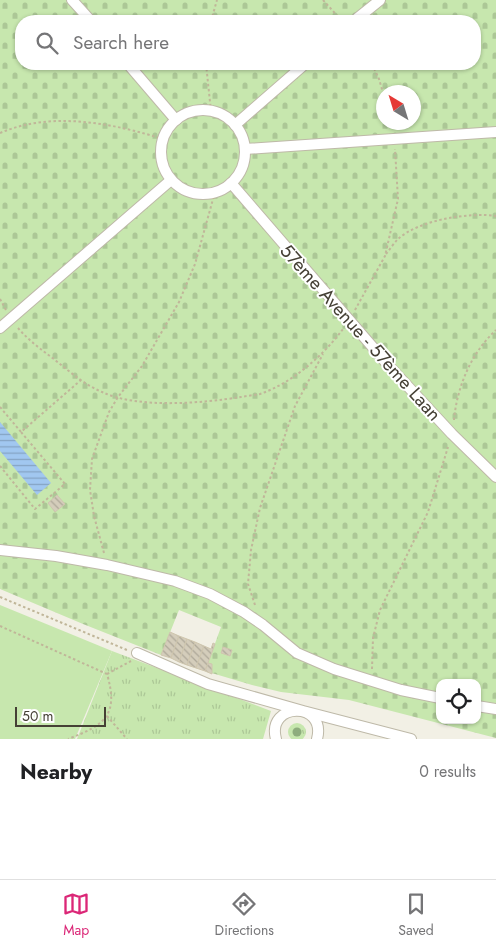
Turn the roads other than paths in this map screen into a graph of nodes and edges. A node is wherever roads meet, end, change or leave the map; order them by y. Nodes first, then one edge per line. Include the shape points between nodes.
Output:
1 (72, 0) edge
2 (380, 0) edge
3 (86, 15) edge
4 (361, 15) edge
5 (133, 70) edge
6 (298, 70) edge
7 (176, 120) junction
8 (235, 124) junction
9 (496, 132) edge
10 (245, 149) junction
11 (171, 180) junction
12 (231, 183) junction
13 (0, 328) edge
14 (496, 477) edge
15 (0, 550) edge
16 (137, 654) road end
17 (436, 697) edge
18 (481, 707) edge
19 (496, 709) edge
20 (302, 711) junction
21 (276, 739) edge
22 (317, 739) edge
23 (412, 739) edge

1 - 3 street
2 - 4 street
5 - 7 street
6 - 8 street
7 - 8 street via 198,110 224,115
7 - 11 street via 168,128 161,153
8 - 10 street
9 - 10 street
10 - 12 street via 241,171
11 - 12 street via 195,194 215,192
11 - 13 street
12 - 14 street, 57ème Avenue - 57ème Laan via 389,366
15 - 17 street via 107,565 175,581 244,612 297,653 372,682
16 - 20 street via 208,684
18 - 19 street
20 - 21 street via 290,711 280,718 275,729
20 - 22 street via 316,722
20 - 23 street

